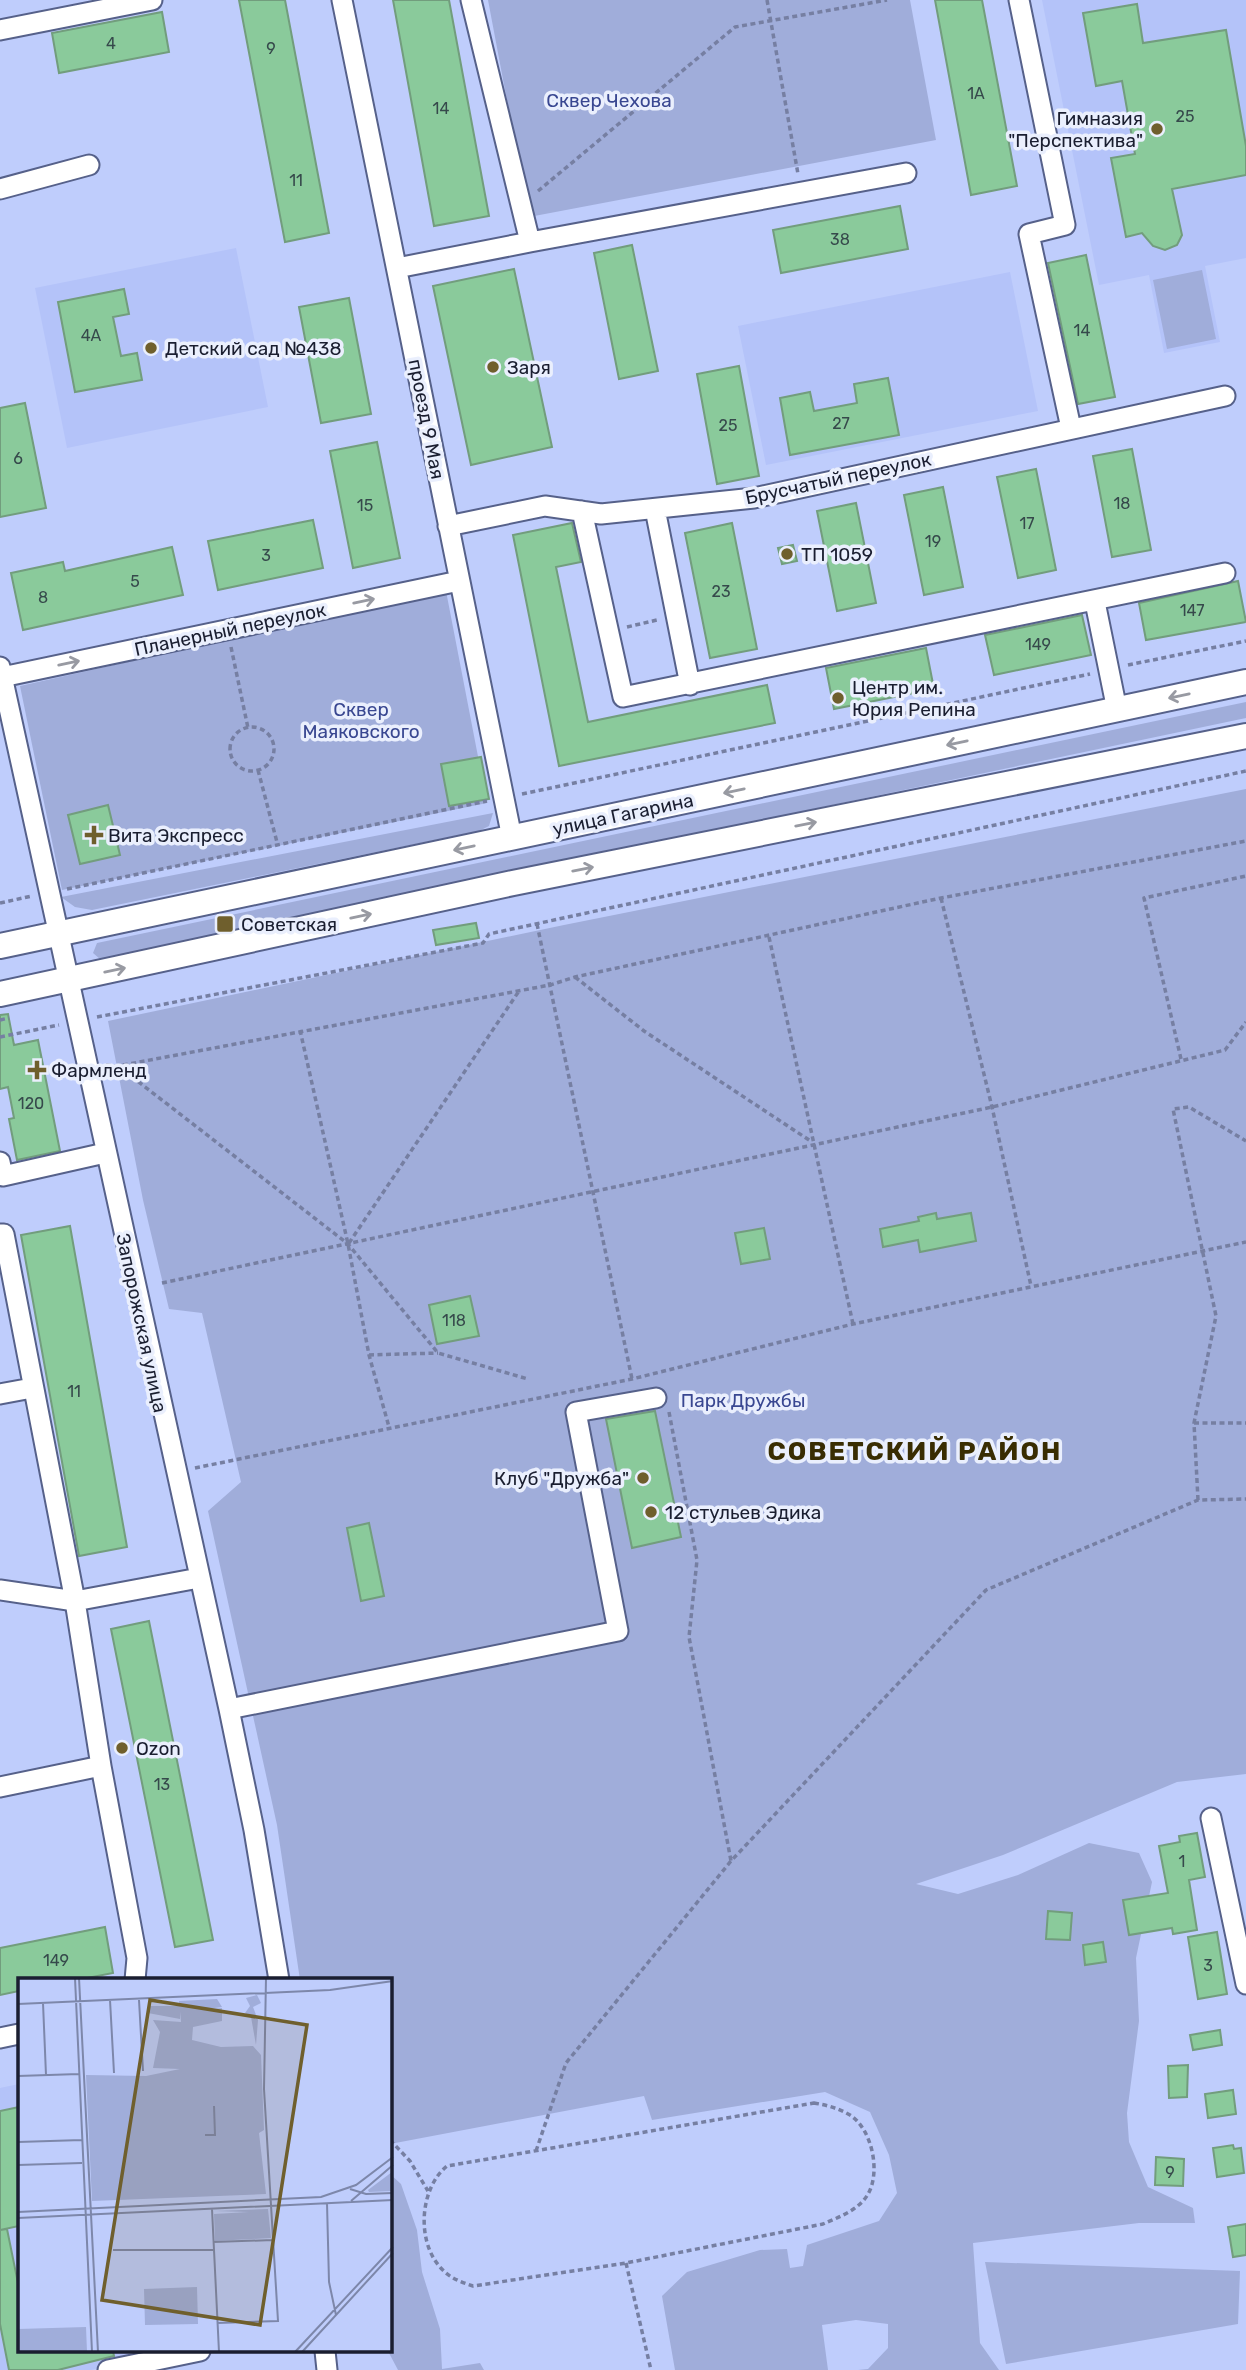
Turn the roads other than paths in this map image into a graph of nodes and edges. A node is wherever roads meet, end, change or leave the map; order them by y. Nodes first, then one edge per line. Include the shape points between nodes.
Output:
1 (152, 0) edge
2 (342, 0) edge
3 (471, 0) edge
4 (1019, 0) edge
5 (0, 30) edge
6 (89, 165) dead end
7 (906, 173) dead end
8 (0, 189) edge
9 (530, 242) junction
10 (397, 268) junction
11 (1225, 396) dead end
12 (1071, 428) junction
13 (654, 509) junction
14 (582, 511) junction
15 (448, 526) junction
16 (1225, 573) dead end
17 (458, 581) junction
18 (1095, 602) junction
19 (1, 672) edge
20 (1246, 682) edge
21 (691, 685) junction
22 (1117, 709) junction
23 (1246, 736) edge
24 (512, 838) junction
25 (57, 935) junction
26 (0, 946) edge
27 (68, 980) junction
28 (0, 994) edge
29 (105, 1153) junction
30 (0, 1163) edge
31 (0, 1234) edge
32 (32, 1388) junction
33 (0, 1394) edge
34 (656, 1398) road end
35 (199, 1578) junction
36 (0, 1590) edge
37 (75, 1601) junction
38 (229, 1709) junction
39 (101, 1766) junction
40 (0, 1787) edge
41 (1211, 1818) dead end
42 (135, 1978) edge
43 (279, 1978) edge
44 (1246, 1984) edge
45 (18, 2034) edge
46 (0, 2038) edge
47 (195, 2352) edge
48 (325, 2352) edge
49 (108, 2370) edge
50 (327, 2370) edge

1 - 5 street
2 - 10 street, проезд 9 Мая
3 - 9 street
4 - 12 street via 1065,225 1029,234
6 - 8 street
7 - 9 street
9 - 10 street
10 - 15 street, проезд 9 Мая
11 - 12 street, Брусчатый переулок
12 - 13 street, Брусчатый переулок via 754,498
13 - 14 street, Брусчатый переулок via 601,514
13 - 21 street
14 - 15 street, Брусчатый переулок via 533,507
14 - 21 street via 622,697
15 - 17 street, проезд 9 Мая
16 - 18 street
19 -> 17 street, Планерный переулок
17 - 24 street, проезд 9 Мая
18 - 21 street
18 - 22 street
19 - 25 street, Запорожская улица
20 -> 22 main road, улица Гагарина
22 -> 24 main road, улица Гагарина
27 -> 23 main road via 513,883
24 -> 25 main road, улица Гагарина
25 - 26 main road, улица Гагарина
25 - 27 street, Запорожская улица
27 - 28 main road
27 - 29 street, Запорожская улица
29 - 30 street via 3,1176
29 - 35 street, Запорожская улица
31 - 32 street via 4,1234
32 - 33 street
32 - 37 street
34 - 38 street via 576,1412 618,1631
35 - 37 street
35 - 38 street, Запорожская улица
36 - 37 street
37 - 39 street
38 - 43 street, Запорожская улица
39 - 40 street
39 - 42 street via 137,1958
41 - 44 street
45 - 46 street
47 - 49 street
48 - 50 street

